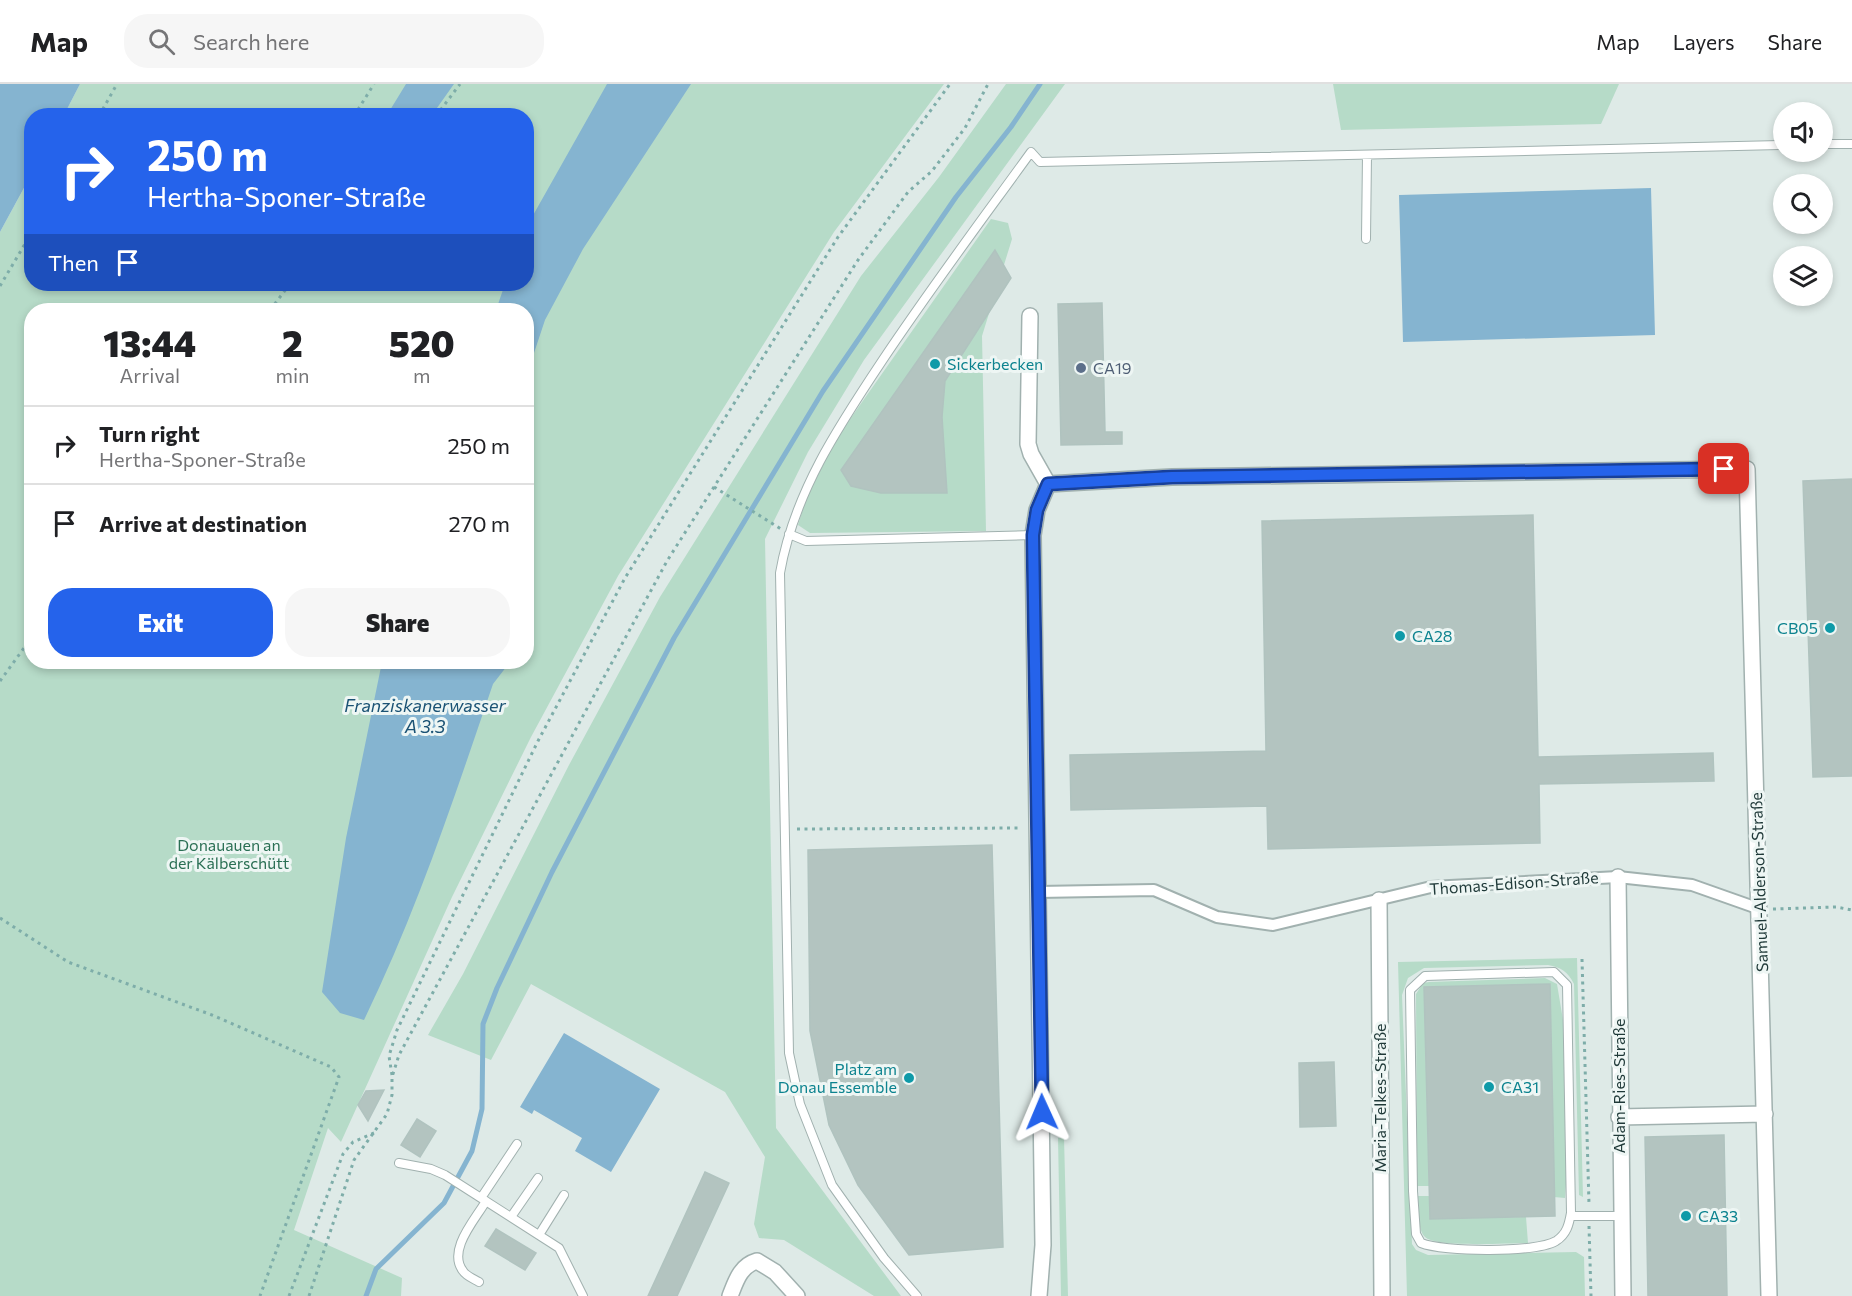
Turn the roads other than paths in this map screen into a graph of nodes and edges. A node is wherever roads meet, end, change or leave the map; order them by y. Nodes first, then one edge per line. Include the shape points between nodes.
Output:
1 (1833, 144) edge
2 (1852, 144) edge
3 (1773, 145) edge
4 (1367, 155) junction
5 (1366, 239) dead end
6 (1030, 316) dead end
7 (1048, 484) junction
8 (789, 534) junction
9 (1033, 535) junction
10 (1618, 877) junction
11 (1038, 892) junction
12 (1378, 900) junction
13 (1760, 909) junction
14 (1765, 1114) junction
15 (1619, 1116) junction
16 (517, 1144) dead end
17 (399, 1163) dead end
18 (538, 1178) dead end
19 (564, 1195) dead end
20 (484, 1200) junction
21 (1571, 1216) junction
22 (1621, 1216) junction
23 (511, 1217) junction
24 (539, 1235) junction
25 (1040, 1280) junction
26 (479, 1282) dead end
27 (584, 1296) edge
28 (730, 1296) edge
29 (797, 1296) edge
30 (917, 1296) edge
31 (1032, 1296) edge
32 (1039, 1296) edge
33 (1046, 1296) edge
34 (1382, 1296) edge
35 (1623, 1296) edge
36 (1769, 1296) edge

1 - 2 lane
3 - 4 lane
4 - 5 lane
4 - 8 lane via 1040,162 1031,152 903,329 832,436 802,496
6 - 7 street via 1028,444
7 - 9 street via 1037,510
7 - 13 street, Samuel-Alderson-Straße via 1172,477 1747,469
8 - 9 lane via 806,540
8 - 30 lane via 780,573 789,1053 800,1104 832,1185
9 - 11 street
10 - 12 street, Thomas-Edison-Straße via 1431,887
10 - 13 street, Thomas-Edison-Straße via 1692,885
10 - 15 street, Adam-Ries-Straße
11 - 12 street, Thomas-Edison-Straße via 1154,890 1217,918 1273,925
11 - 25 street via 1043,1234
12 - 34 street, Maria-Telkes-Straße
13 - 14 street, Samuel-Alderson-Straße
14 - 15 street
14 - 36 street, Samuel-Alderson-Straße
15 - 22 street, Adam-Ries-Straße
16 - 20 lane
17 - 20 lane via 431,1169
18 - 23 lane
19 - 24 lane
20 - 23 lane
20 - 26 lane via 459,1246 458,1260 463,1272
21 - 21 lane via 1567,985 1554,972 1425,976 1410,990 1416,1234 1421,1243 1432,1248 1529,1248 1557,1240 1568,1228
21 - 22 lane
22 - 35 street, Adam-Ries-Straße
23 - 24 lane
24 - 27 lane via 559,1248
25 - 31 street
25 - 32 street
25 - 33 street
28 - 29 street via 740,1271 757,1261 775,1272

